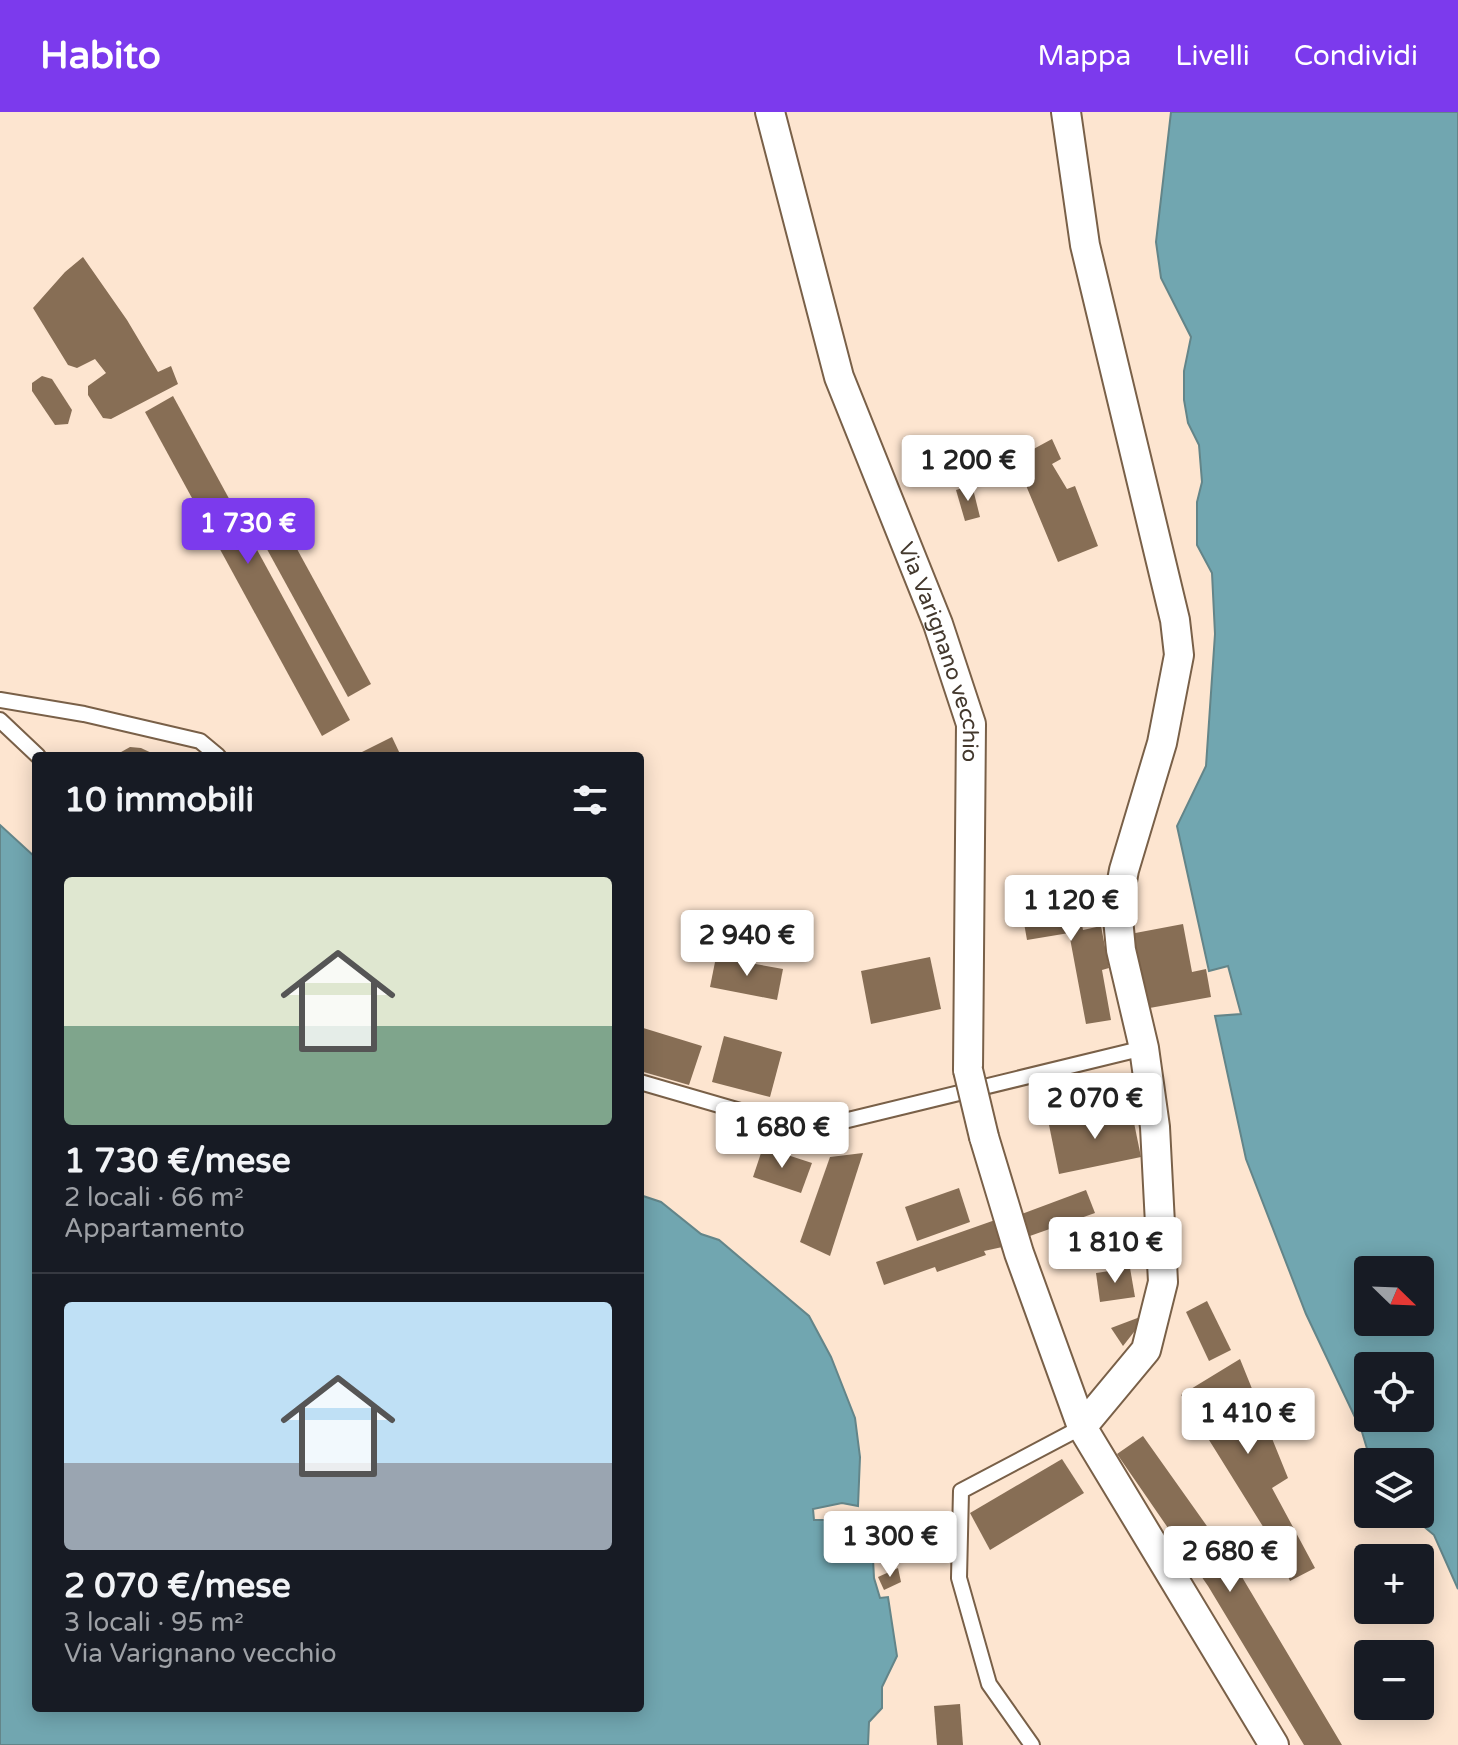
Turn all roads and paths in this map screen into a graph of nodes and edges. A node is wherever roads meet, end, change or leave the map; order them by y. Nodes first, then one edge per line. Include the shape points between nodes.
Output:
1 (770, 112) edge
2 (1066, 112) edge
3 (0, 700) edge
4 (0, 720) edge
5 (34, 752) edge
6 (213, 752) edge
7 (1144, 1048) junction
8 (644, 1083) edge
9 (1082, 1427) junction
10 (1032, 1745) edge
11 (1274, 1745) edge

1 - 9 street, Via Varignano vecchio, bridge via 839,377 938,624 971,724 968,1070 1019,1253
2 - 7 street via 1085,245 1179,655 1162,743 1117,908 1121,950
3 - 6 lane via 200,741
4 - 5 lane
7 - 8 lane via 848,1120 740,1111
7 - 9 street via 1155,1127 1163,1282 1146,1350
9 - 10 lane via 961,1491 959,1578 989,1684
9 - 11 street, Via Varignano vecchio

